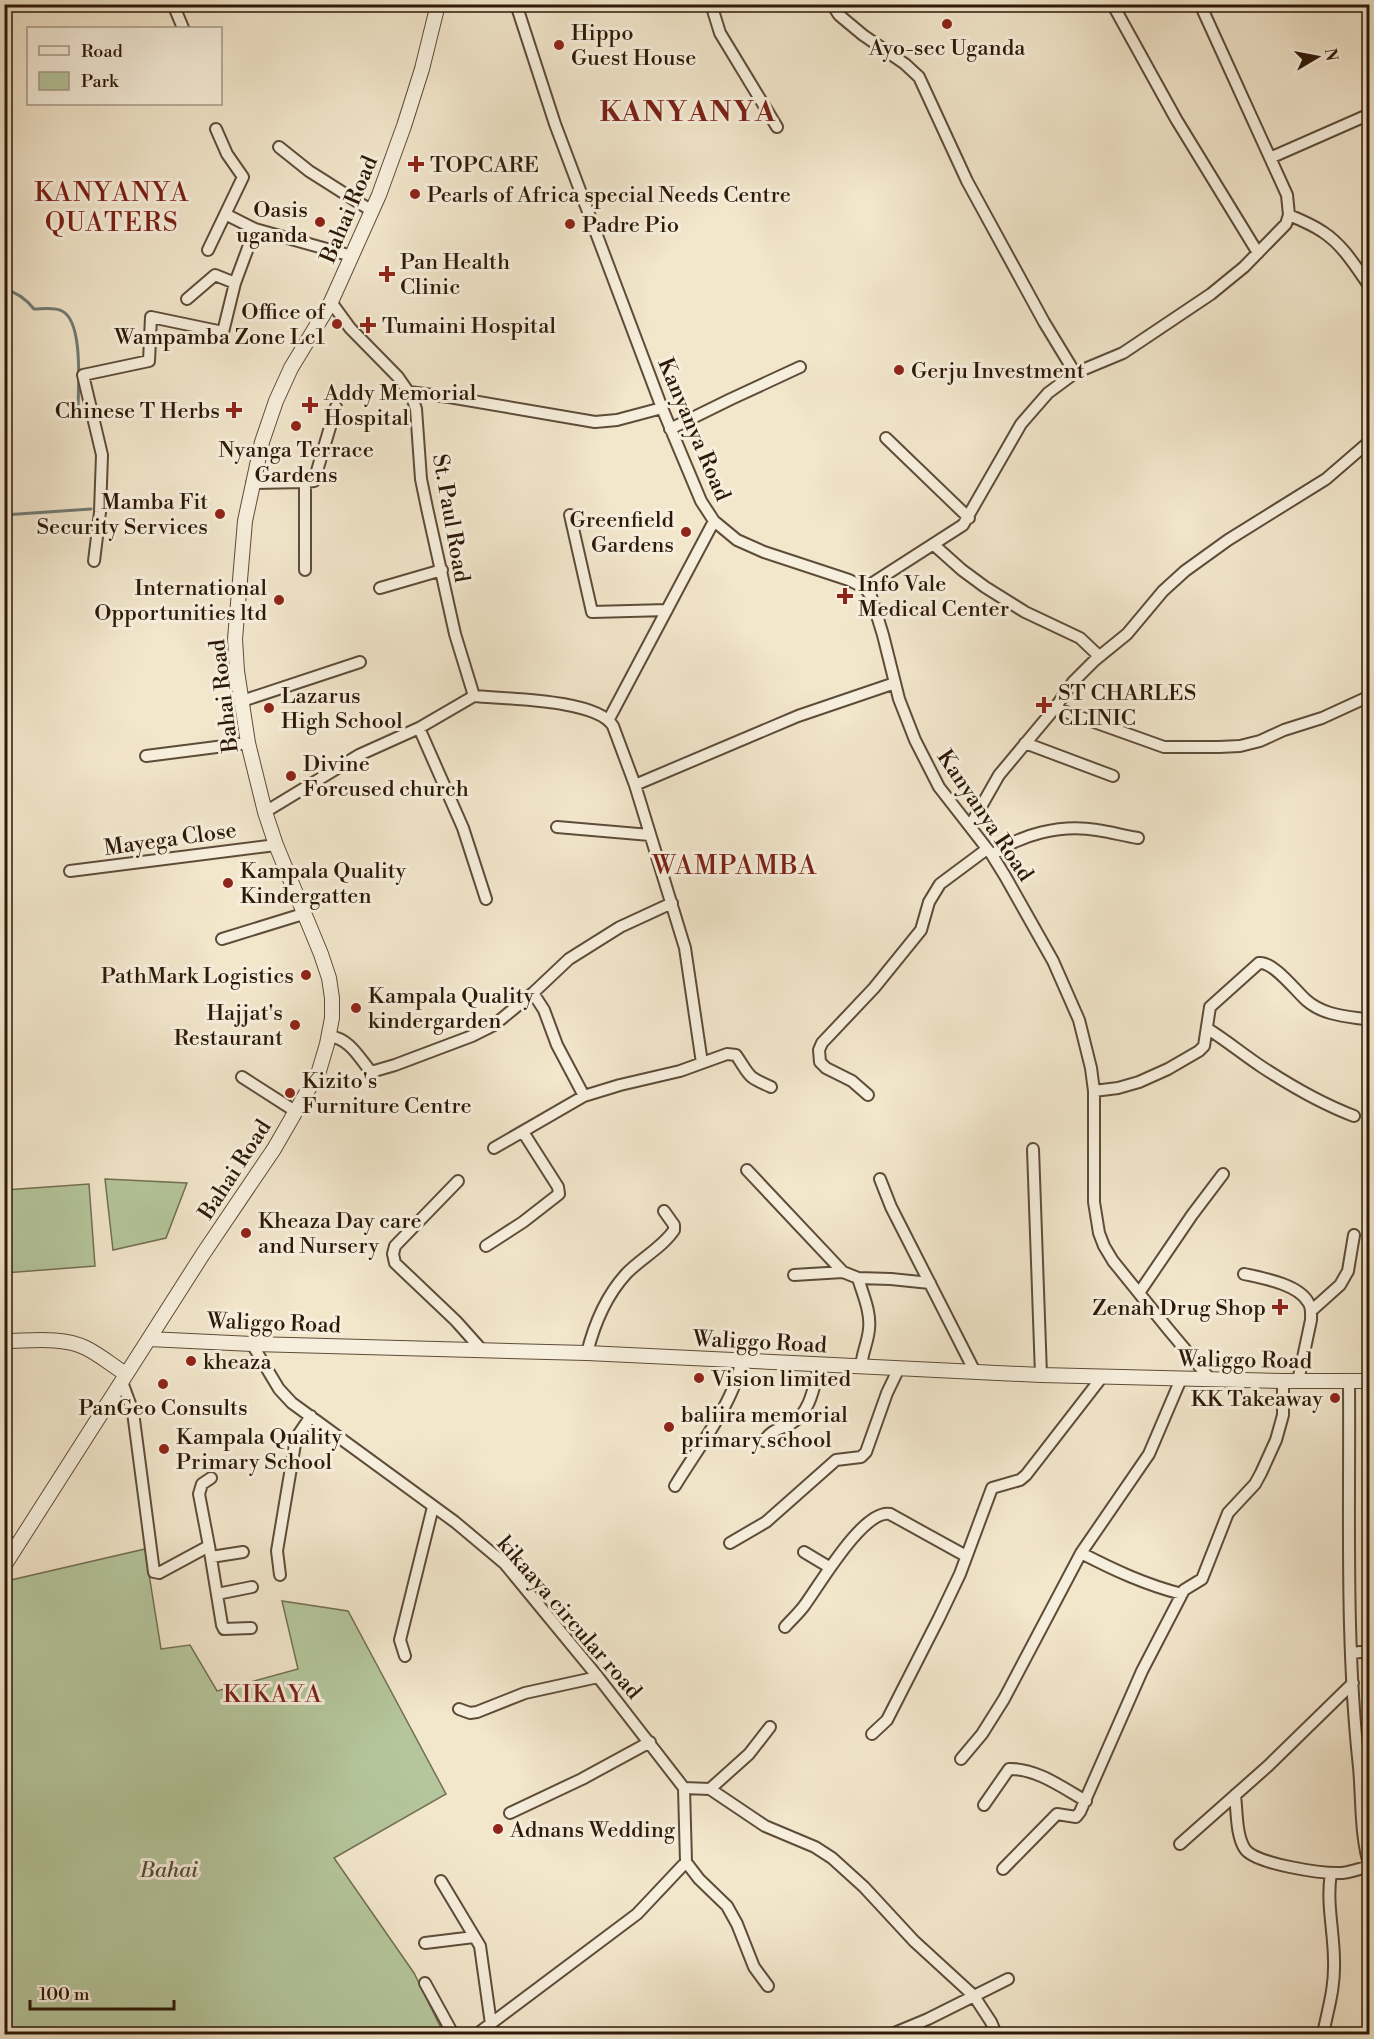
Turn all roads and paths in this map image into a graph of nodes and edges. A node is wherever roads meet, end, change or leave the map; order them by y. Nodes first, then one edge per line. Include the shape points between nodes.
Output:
1 (173, 4) edge
2 (438, 4) edge
3 (516, 4) edge
4 (711, 4) edge
5 (832, 4) edge
6 (1103, 4) edge
7 (1200, 4) edge
8 (1114, 5) edge
9 (183, 27) edge
10 (1370, 114) edge
11 (777, 127) dead end
12 (216, 129) dead end
13 (279, 147) dead end
14 (1270, 158) junction
15 (372, 211) junction
16 (227, 214) junction
17 (1289, 214) junction
18 (255, 229) junction
19 (208, 250) dead end
20 (1258, 253) junction
21 (352, 256) junction
22 (235, 283) junction
23 (1370, 287) edge
24 (187, 299) dead end
25 (331, 302) junction
26 (800, 368) dead end
27 (1076, 373) junction
28 (409, 392) junction
29 (336, 407) dead end
30 (662, 408) junction
31 (670, 429) junction
32 (886, 438) dead end
33 (1370, 441) edge
34 (305, 482) junction
35 (252, 483) junction
36 (570, 515) dead end
37 (969, 518) junction
38 (714, 521) junction
39 (934, 545) junction
40 (94, 561) dead end
41 (304, 570) dead end
42 (442, 570) junction
43 (380, 588) dead end
44 (865, 588) junction
45 (667, 610) junction
46 (1099, 656) junction
47 (360, 662) dead end
48 (895, 683) junction
49 (474, 696) junction
50 (1370, 696) edge
51 (242, 701) junction
52 (1055, 708) junction
53 (609, 719) junction
54 (419, 728) junction
55 (248, 742) junction
56 (1025, 743) junction
57 (146, 756) dead end
58 (1113, 776) dead end
59 (635, 785) junction
60 (265, 812) junction
61 (970, 826) junction
62 (557, 827) dead end
63 (650, 835) junction
64 (1138, 838) dead end
65 (276, 844) junction
66 (989, 852) junction
67 (70, 871) dead end
68 (486, 899) dead end
69 (672, 903) junction
70 (303, 914) junction
71 (222, 939) dead end
72 (533, 993) junction
73 (1370, 1020) edge
74 (1208, 1029) junction
75 (329, 1036) junction
76 (702, 1063) junction
77 (242, 1077) dead end
78 (771, 1087) dead end
79 (1094, 1092) junction
80 (868, 1095) dead end
81 (584, 1096) junction
82 (295, 1111) junction
83 (1354, 1116) dead end
84 (523, 1132) junction
85 (494, 1148) dead end
86 (1033, 1149) dead end
87 (747, 1170) dead end
88 (1223, 1174) dead end
89 (880, 1179) dead end
90 (458, 1181) dead end
91 (664, 1211) dead end
92 (1353, 1234) dead end
93 (486, 1245) dead end
94 (843, 1272) junction
95 (1244, 1274) dead end
96 (794, 1275) dead end
97 (858, 1278) junction
98 (930, 1283) junction
99 (1139, 1293) junction
100 (1311, 1311) junction
101 (149, 1339) junction
102 (4, 1341) edge
103 (252, 1344) junction
104 (481, 1349) junction
105 (587, 1353) junction
106 (741, 1360) junction
107 (820, 1364) junction
108 (861, 1366) junction
109 (899, 1368) junction
110 (975, 1372) junction
111 (1041, 1376) junction
112 (1102, 1377) junction
113 (124, 1378) junction
114 (1181, 1379) junction
115 (1210, 1379) junction
116 (1349, 1381) junction
117 (1370, 1381) edge
118 (1283, 1382) junction
119 (1298, 1382) junction
120 (310, 1416) junction
121 (764, 1441) dead end
122 (211, 1478) dead end
123 (675, 1486) dead end
124 (433, 1507) junction
125 (10, 1543) edge
126 (730, 1543) dead end
127 (210, 1551) junction
128 (243, 1552) dead end
129 (804, 1552) dead end
130 (1081, 1553) junction
131 (966, 1556) junction
132 (4, 1566) edge
133 (829, 1568) junction
134 (280, 1575) dead end
135 (252, 1587) dead end
136 (217, 1593) junction
137 (1182, 1594) junction
138 (785, 1627) dead end
139 (250, 1628) dead end
140 (1370, 1651) edge
141 (1352, 1653) junction
142 (405, 1656) dead end
143 (598, 1677) junction
144 (1353, 1683) junction
145 (459, 1709) dead end
146 (770, 1727) dead end
147 (872, 1734) dead end
148 (650, 1742) junction
149 (961, 1759) dead end
150 (684, 1788) junction
151 (710, 1789) junction
152 (1235, 1795) junction
153 (1086, 1801) junction
154 (984, 1805) dead end
155 (510, 1813) dead end
156 (1180, 1844) dead end
157 (686, 1862) junction
158 (1369, 1866) edge
159 (1003, 1869) dead end
160 (1330, 1873) junction
161 (441, 1881) dead end
162 (474, 1937) junction
163 (425, 1943) dead end
164 (1008, 1978) dead end
165 (425, 1983) dead end
166 (768, 1986) dead end
167 (974, 1996) junction
168 (491, 2024) junction
169 (453, 2034) edge
170 (477, 2034) edge
171 (892, 2034) edge
172 (996, 2034) edge
173 (1323, 2034) edge

1 - 9 street
2 - 15 street, Bahai Road via 404,126
3 - 30 street, Kanyanya Road via 555,124
4 - 11 street via 720,33
5 - 27 street via 862,35 919,77 967,181
6 - 8 street
7 - 14 street
8 - 20 street via 1176,119
10 - 14 street
12 - 16 street via 243,177
13 - 15 street
14 - 17 street via 1287,195
15 - 21 street, Bahai Road
16 - 18 street
16 - 19 street
17 - 20 street via 1286,224
17 - 23 street via 1333,239
18 - 21 street
18 - 22 street
20 - 27 street via 1211,294 1151,335 1123,353
21 - 25 street, Bahai Road
22 - 24 street via 215,275
22 - 40 street via 223,332 151,317 149,361 83,375 102,455
25 - 28 street, St. Paul Road
25 - 35 street, Bahai Road via 280,392
26 - 31 street
27 - 37 street via 1048,393 1026,417
28 - 30 street via 595,422
28 - 42 street, St. Paul Road via 416,409 421,479
29 - 34 street via 315,477
30 - 31 street, Kanyanya Road
31 - 38 street, Kanyanya Road via 701,501
32 - 37 street
33 - 46 street via 1326,479 1185,571 1127,634
34 - 35 street
34 - 41 street
35 - 51 street, Bahai Road via 235,639
36 - 45 street via 592,612
37 - 39 street
38 - 44 street, Kanyanya Road via 737,540 764,552
38 - 45 street
39 - 44 street
39 - 46 street via 986,588 1080,638
42 - 43 street
42 - 49 street, St. Paul Road via 454,634
44 - 48 street, Kanyanya Road via 875,606
45 - 53 street
46 - 52 street via 1073,682
47 - 51 street
48 - 59 street via 798,716
48 - 61 street, Kanyanya Road via 928,767
49 - 53 street via 565,704
49 - 54 street
50 - 52 street via 1260,741 1219,747 1164,747
51 - 55 street, Bahai Road
52 - 56 street
53 - 59 street
54 - 60 street via 359,755
54 - 68 street via 463,828
55 - 57 street
55 - 60 street, Bahai Road
56 - 58 street
56 - 61 street via 989,790
59 - 63 street
60 - 65 street, Bahai Road
61 - 66 street, Kanyanya Road
62 - 63 street
63 - 69 street
64 - 66 street via 1097,830 1058,830 1022,838
65 - 67 street, Mayega Close
65 - 70 street, Bahai Road
66 - 79 street, Kanyanya Road via 1071,999 1086,1044
66 - 80 street via 940,884 929,902 921,930 822,1043 820,1062
69 - 72 street via 596,941 569,959
69 - 76 street via 685,948
70 - 71 street
70 - 75 street, Bahai Road via 329,978
72 - 75 street via 504,1018 472,1036 371,1072 350,1045
72 - 81 street
73 - 74 street via 1319,1009 1263,962 1210,1007
74 - 79 street via 1204,1046 1175,1065 1139,1082
74 - 83 street via 1303,1092
75 - 82 street, Bahai Road via 319,1071
76 - 78 street via 733,1053 748,1076
76 - 81 street
77 - 82 street
79 - 99 street, Kanyanya Road via 1095,1218 1104,1246
81 - 84 street
82 - 101 street, Bahai Road
84 - 85 street
84 - 93 street via 559,1194
86 - 111 street
87 - 94 street
88 - 99 street
89 - 98 street
90 - 104 street via 395,1246 393,1254 395,1263
91 - 105 street via 674,1230 625,1275 593,1327
92 - 100 street via 1347,1271 1340,1285
94 - 96 street
94 - 97 street
95 - 100 street via 1293,1289 1308,1301
97 - 98 street
97 - 108 street via 870,1322
98 - 110 street
99 - 115 street, Kanyanya Road
100 - 119 street
101 - 103 street, Waliggo Road
101 - 113 street, Bahai Road
102 - 113 street via 74,1344
103 - 104 street, Waliggo Road
103 - 120 street, kikaaya circular road via 279,1389
104 - 105 street, Waliggo Road
105 - 106 street, Waliggo Road
106 - 107 street, Waliggo Road
106 - 123 street via 736,1384
107 - 108 street, Waliggo Road
107 - 121 street via 805,1413 770,1433
108 - 109 street, Waliggo Road
109 - 110 street, Waliggo Road
109 - 126 street via 866,1452 861,1457 836,1460 766,1522
110 - 111 street, Waliggo Road
111 - 112 street, Waliggo Road
112 - 114 street, Waliggo Road
112 - 131 street via 1026,1475 992,1488
113 - 125 street, Bahai Road
113 - 127 street via 133,1413 154,1572
114 - 115 street, Waliggo Road
114 - 130 street via 1149,1454
115 - 118 street, Waliggo Road
116 - 117 street, Waliggo Road
116 - 119 street, Waliggo Road
116 - 141 street
118 - 119 street, Waliggo Road
118 - 137 street via 1283,1415 1261,1473 1228,1513 1202,1579
120 - 124 street, kikaaya circular road
120 - 134 street via 296,1438 276,1551
122 - 127 street via 202,1484 199,1494
124 - 142 street via 400,1640
124 - 143 street, kikaaya circular road via 505,1564
125 - 132 street, Bahai Road
127 - 128 street
127 - 136 street
129 - 133 street
130 - 137 street via 1124,1576
130 - 149 street via 1005,1699
131 - 133 street via 883,1513 849,1542
131 - 147 street via 887,1720
133 - 138 street
135 - 136 street
136 - 139 street via 224,1629
137 - 153 street via 1142,1671
140 - 141 street
141 - 144 street
143 - 145 street via 537,1690 477,1712
143 - 148 street, kikaaya circular road
144 - 152 street
144 - 158 street
146 - 151 street via 749,1754
148 - 150 street, kikaaya circular road
148 - 155 street
150 - 151 street
150 - 157 street
151 - 167 street via 765,1826 832,1858
152 - 156 street
152 - 160 street via 1241,1839 1250,1856
153 - 154 street via 1041,1776 1016,1768 1009,1769
153 - 159 street via 1076,1817 1054,1816
157 - 166 street via 727,1906 754,1967
157 - 168 street via 638,1914
158 - 160 street
160 - 173 street via 1328,1902 1334,1962 1332,1998
161 - 162 street
162 - 163 street
162 - 168 street via 480,1946
164 - 167 street
165 - 169 street
167 - 171 street
167 - 172 street
168 - 170 street

